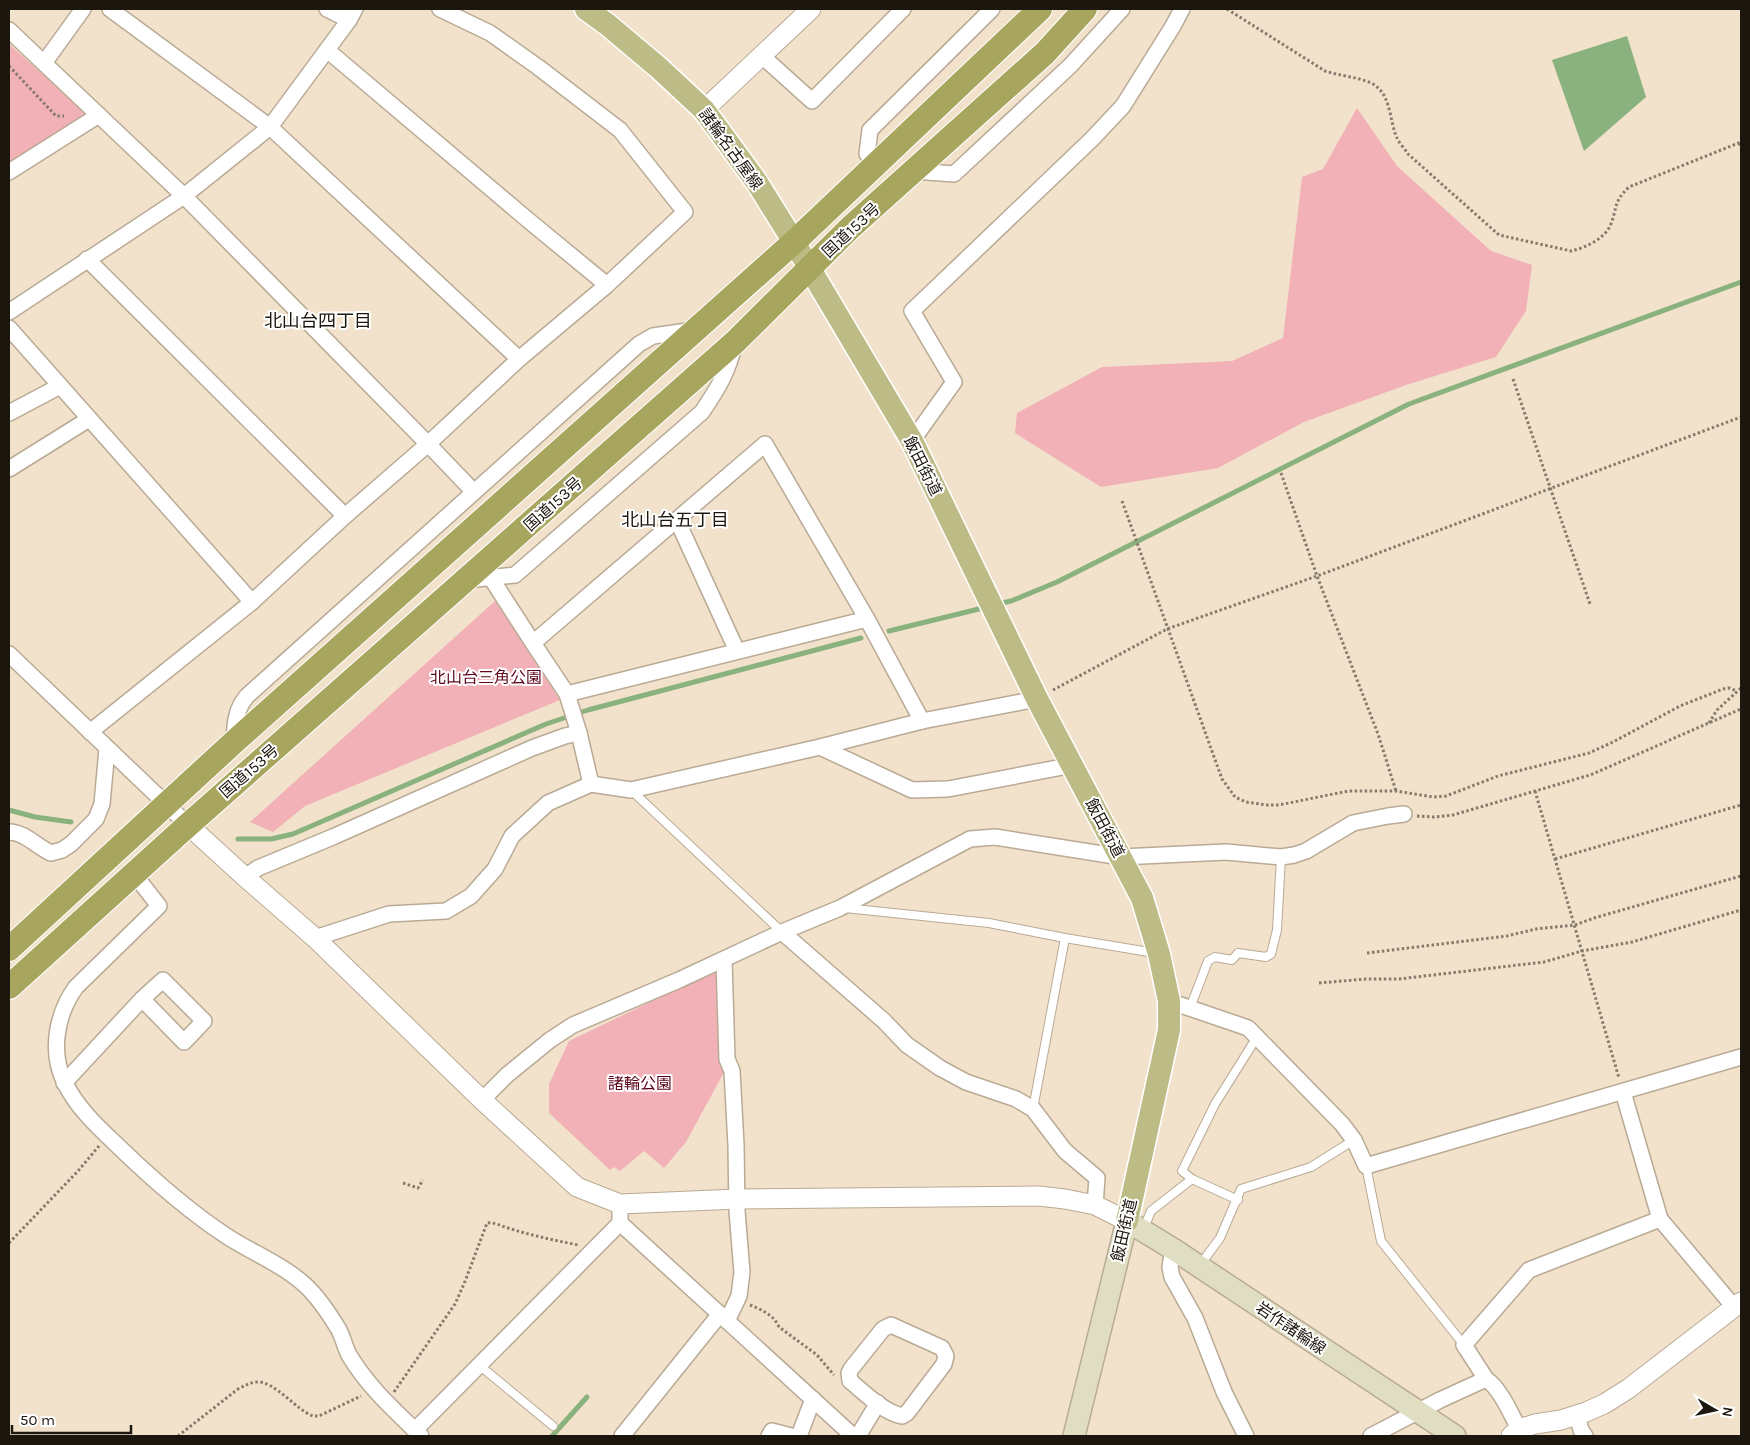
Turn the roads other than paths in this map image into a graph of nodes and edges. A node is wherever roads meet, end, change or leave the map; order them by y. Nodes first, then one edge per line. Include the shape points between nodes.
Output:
1 (83, 9) edge
2 (110, 9) edge
3 (327, 9) edge
4 (440, 9) edge
5 (586, 9) edge
6 (811, 9) edge
7 (903, 9) edge
8 (992, 9) edge
9 (1040, 9) edge
10 (1085, 9) edge
11 (1122, 9) edge
12 (1182, 9) edge
13 (352, 14) edge
14 (9, 30) edge
15 (328, 50) junction
16 (762, 56) junction
17 (44, 64) junction
18 (704, 110) junction
19 (98, 115) junction
20 (270, 127) junction
21 (876, 165) junction
22 (9, 172) edge
23 (914, 172) junction
24 (184, 196) junction
25 (794, 242) junction
26 (87, 259) junction
27 (809, 269) junction
28 (607, 285) junction
29 (9, 312) edge
30 (9, 328) edge
31 (697, 330) junction
32 (735, 342) junction
33 (519, 359) junction
34 (60, 386) junction
35 (9, 413) edge
36 (89, 419) junction
37 (912, 441) junction
38 (428, 444) junction
39 (9, 469) edge
40 (474, 492) junction
41 (345, 516) junction
42 (677, 520) junction
43 (491, 578) junction
44 (467, 580) junction
45 (252, 602) junction
46 (867, 619) junction
47 (533, 643) junction
48 (737, 651) junction
49 (9, 654) edge
50 (568, 699) junction
51 (1037, 699) junction
52 (922, 721) junction
53 (578, 729) junction
54 (90, 732) junction
55 (234, 742) junction
56 (820, 747) junction
57 (107, 749) junction
58 (1073, 765) junction
59 (591, 784) junction
60 (632, 790) junction
61 (166, 804) junction
62 (1404, 814) road end
63 (188, 825) junction
64 (9, 832) edge
65 (1121, 857) junction
66 (1281, 857) junction
67 (134, 874) junction
68 (245, 878) junction
69 (840, 908) junction
70 (782, 932) junction
71 (315, 938) junction
72 (1066, 938) junction
73 (9, 950) edge
74 (1159, 954) junction
75 (724, 960) junction
76 (9, 987) edge
77 (142, 1000) dead end
78 (1180, 1005) junction
79 (1256, 1037) junction
80 (1741, 1057) edge
81 (64, 1083) junction
82 (1623, 1092) junction
83 (482, 1100) junction
84 (1033, 1109) junction
85 (1354, 1140) junction
86 (1366, 1166) junction
87 (1192, 1180) junction
88 (738, 1199) junction
89 (1238, 1200) junction
90 (620, 1204) junction
91 (1095, 1205) junction
92 (1660, 1219) junction
93 (620, 1223) junction
94 (1135, 1226) junction
95 (1173, 1249) junction
96 (1199, 1266) junction
97 (1738, 1304) edge
98 (724, 1318) junction
99 (1464, 1345) junction
100 (479, 1365) junction
101 (1486, 1378) junction
102 (813, 1399) junction
103 (878, 1404) junction
104 (1418, 1412) junction
105 (1577, 1415) junction
106 (553, 1426) dead end
107 (418, 1433) edge
108 (1515, 1433) edge
109 (622, 1436) edge
110 (769, 1436) edge
111 (792, 1436) edge
112 (798, 1436) edge
113 (853, 1436) edge
114 (858, 1436) edge
115 (1074, 1436) edge
116 (1246, 1436) edge
117 (1371, 1436) edge
118 (1455, 1436) edge
119 (1585, 1436) edge

1 - 17 street
2 - 20 street
3 - 13 street
4 - 28 street via 490,33 620,130 685,212
5 - 18 main road, 諸輪名古屋線 via 659,68
6 - 16 street
7 - 16 street via 812,101
8 - 21 street via 870,130 867,154
9 - 21 highway, 国道153号
10 - 23 highway, 国道153号 via 1045,54
11 - 23 street via 1070,66 954,174
12 - 37 street via 1123,106 912,311 954,382
13 - 15 street
14 - 17 street
15 - 20 street
15 - 28 street
16 - 18 street
17 - 19 street
18 - 25 main road, 諸輪名古屋線
19 - 22 street
19 - 24 street
20 - 24 street
20 - 33 street
21 - 25 highway, 国道153号
23 - 27 highway, 国道153号
24 - 26 street
24 - 38 street
25 - 27 main road, 諸輪名古屋線
25 - 31 highway, 国道153号
26 - 29 street
26 - 41 street
27 - 32 highway, 国道153号
27 - 37 main road, 飯田街道
28 - 33 street
30 - 34 street
31 - 40 street via 653,336 639,344
31 - 55 highway, 国道153号
32 - 43 street via 730,365 702,412 515,575
32 - 44 highway, 国道153号
33 - 38 street
34 - 35 street
34 - 36 street
36 - 39 street
36 - 45 street
37 - 51 main road, 飯田街道
38 - 40 street
38 - 41 street
40 - 55 street via 240,703
41 - 45 street
42 - 46 street via 765,444
42 - 47 street
42 - 48 street
43 - 44 street
43 - 47 street
44 - 63 highway, 国道153号
45 - 54 street
46 - 48 street
46 - 52 street
47 - 50 street
48 - 50 street
49 - 54 street
50 - 53 street
51 - 52 street
51 - 58 main road, 飯田街道
52 - 56 street
53 - 59 street
53 - 68 street via 258,868
54 - 57 street
55 - 61 highway, 国道153号
56 - 58 street via 912,790 948,788
56 - 60 street
57 - 61 street
57 - 64 street via 102,804 96,819 71,844 51,853 24,836
58 - 65 main road, 飯田街道
59 - 60 street
59 - 71 street via 548,803 512,836 495,870 471,896 446,911 389,914
60 - 70 lane
61 - 63 street
61 - 73 highway, 国道153号
62 - 66 street via 1353,823 1306,850
63 - 67 highway, 国道153号
63 - 68 street
65 - 66 street via 1226,852
65 - 69 street via 995,838 970,839
65 - 74 main road, 飯田街道 via 1142,898
66 - 78 lane via 1277,930 1271,954 1266,957 1238,953 1232,960 1215,957 1208,961
67 - 76 highway, 国道153号
67 - 81 street via 158,906 67,998 57,1037
68 - 71 street
69 - 70 street
69 - 72 lane via 989,923
70 - 75 street
70 - 84 street via 884,1021 906,1045 966,1082 1016,1099
71 - 83 street
72 - 74 lane
72 - 84 lane
74 - 78 main road, 飯田街道
75 - 83 street via 573,1025 507,1075
75 - 88 street via 727,1059 732,1071
77 - 81 street
78 - 79 street via 1248,1028
78 - 94 main road, 飯田街道 via 1169,1030
79 - 85 street
79 - 87 lane via 1215,1104 1182,1171
80 - 82 street
81 - 107 street via 83,1113 182,1203 306,1286 330,1316 349,1354 372,1388
82 - 86 street
82 - 92 street
83 - 90 street via 578,1187
84 - 91 street via 1065,1151 1097,1178
85 - 86 street
85 - 89 lane via 1310,1167 1241,1189
86 - 99 lane via 1381,1241
87 - 89 lane
87 - 94 lane
88 - 90 street
88 - 91 street via 1038,1196
88 - 98 street via 742,1272 738,1300
89 - 96 lane via 1220,1238
90 - 93 street
91 - 94 street
92 - 97 street
92 - 99 street via 1529,1270
93 - 98 street
93 - 100 street
94 - 95 main road, 岩作諸輪線
94 - 115 main road, 飯田街道
95 - 96 main road, 岩作諸輪線
95 - 116 street via 1172,1277 1195,1318 1224,1392
96 - 104 main road, 岩作諸輪線
97 - 105 street via 1628,1389
98 - 102 street
98 - 109 street
99 - 101 street
100 - 106 lane
100 - 107 street
101 - 104 street
101 - 108 street via 1503,1400
102 - 112 street
102 - 113 street
103 - 103 street via 849,1377 851,1369 883,1329 895,1326 942,1348 946,1356 944,1364 907,1413 895,1415
103 - 114 street
104 - 117 street
104 - 118 main road, 岩作諸輪線
105 - 108 street
105 - 119 street
110 - 111 street via 772,1431

